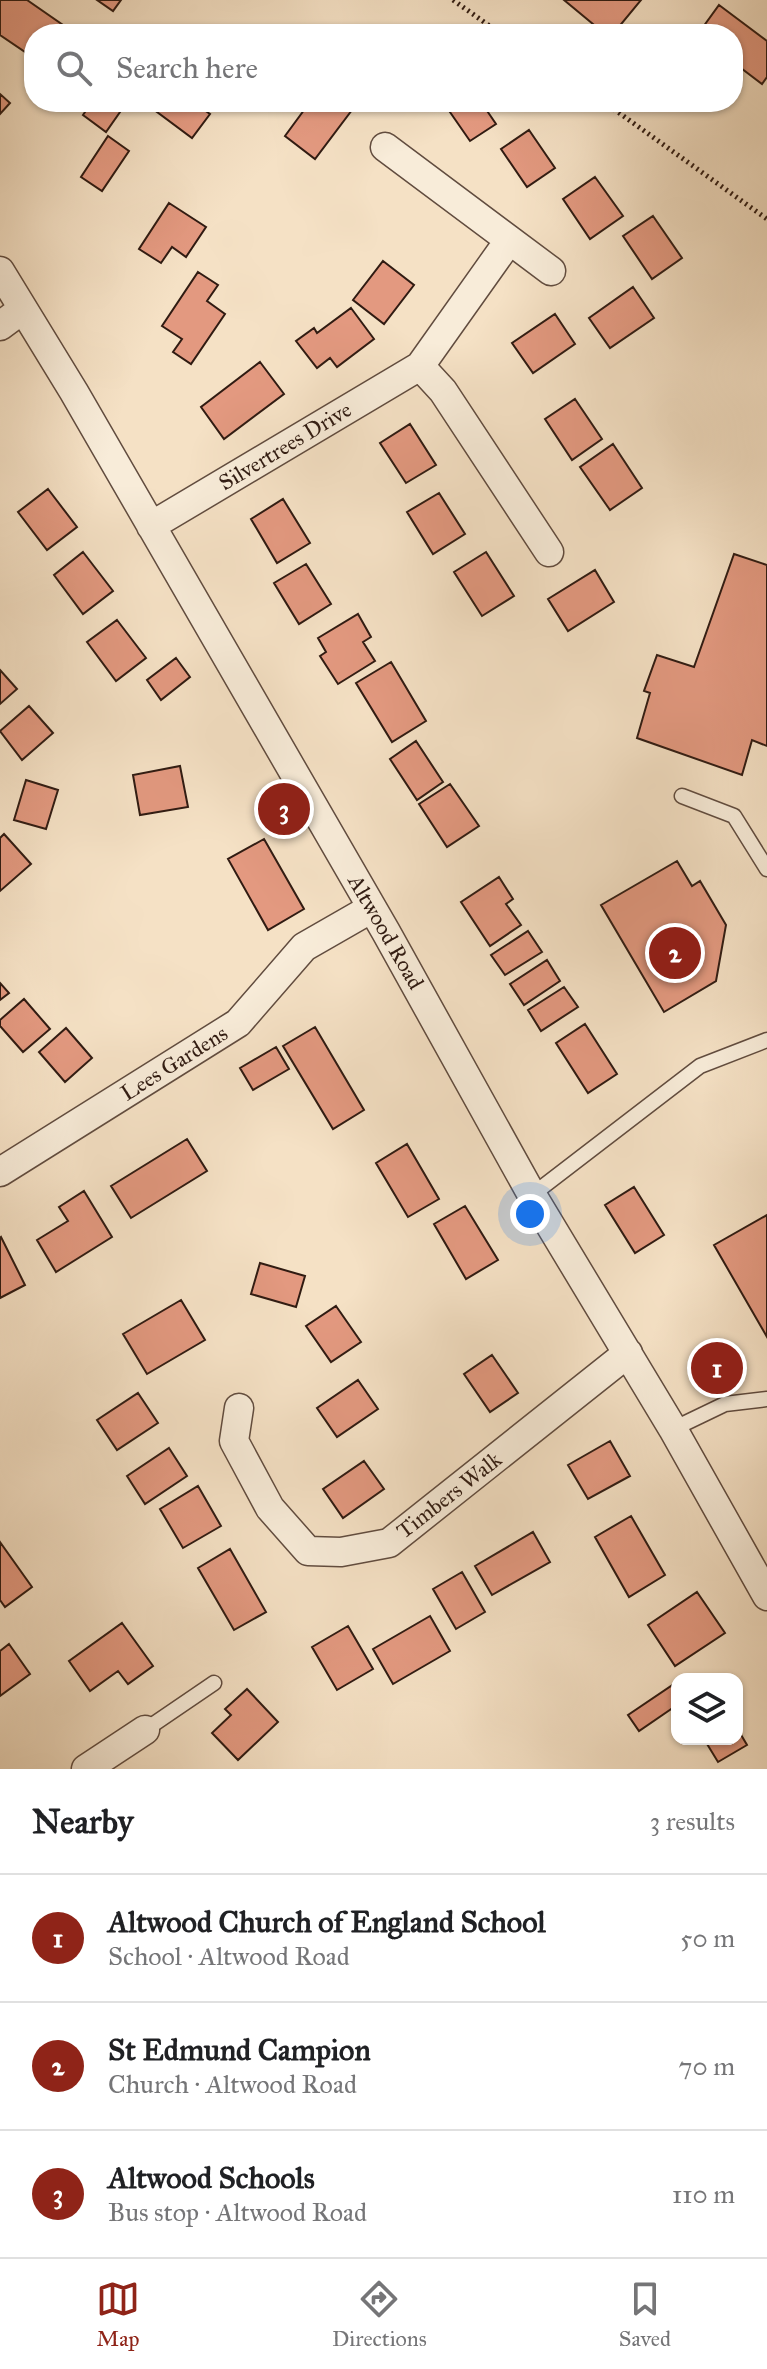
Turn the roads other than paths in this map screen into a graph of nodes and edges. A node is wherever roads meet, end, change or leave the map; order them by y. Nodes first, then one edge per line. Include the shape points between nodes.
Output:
1 (385, 147) dead end
2 (508, 242) junction
3 (0, 271) edge
4 (551, 271) dead end
5 (23, 309) junction
6 (0, 326) edge
7 (420, 366) junction
8 (151, 526) junction
9 (549, 552) dead end
10 (682, 796) dead end
11 (767, 869) edge
12 (372, 908) junction
13 (767, 1040) edge
14 (2, 1167) edge
15 (532, 1195) junction
16 (628, 1353) junction
17 (767, 1399) edge
18 (239, 1408) dead end
19 (673, 1429) junction
20 (767, 1596) edge
21 (214, 1683) dead end
22 (145, 1730) joint
23 (86, 1769) edge

1 - 2 street
2 - 4 street
2 - 7 street, Silvertrees Drive
3 - 5 street, Altwood Road
5 - 6 street
5 - 8 street, Altwood Road
7 - 8 street, Silvertrees Drive
7 - 9 street via 443,391
8 - 12 street, Altwood Road
10 - 11 lane via 734,816
12 - 14 street, Lees Gardens via 304,947 238,1023
12 - 15 street, Altwood Road
13 - 15 lane via 700,1066
15 - 16 street, Altwood Road
16 - 18 street, Timbers Walk via 389,1543 341,1552 308,1551 270,1508 234,1441
16 - 19 street, Altwood Road
17 - 19 lane via 725,1404
19 - 20 street, Altwood Road
21 - 22 lane
22 - 23 street

